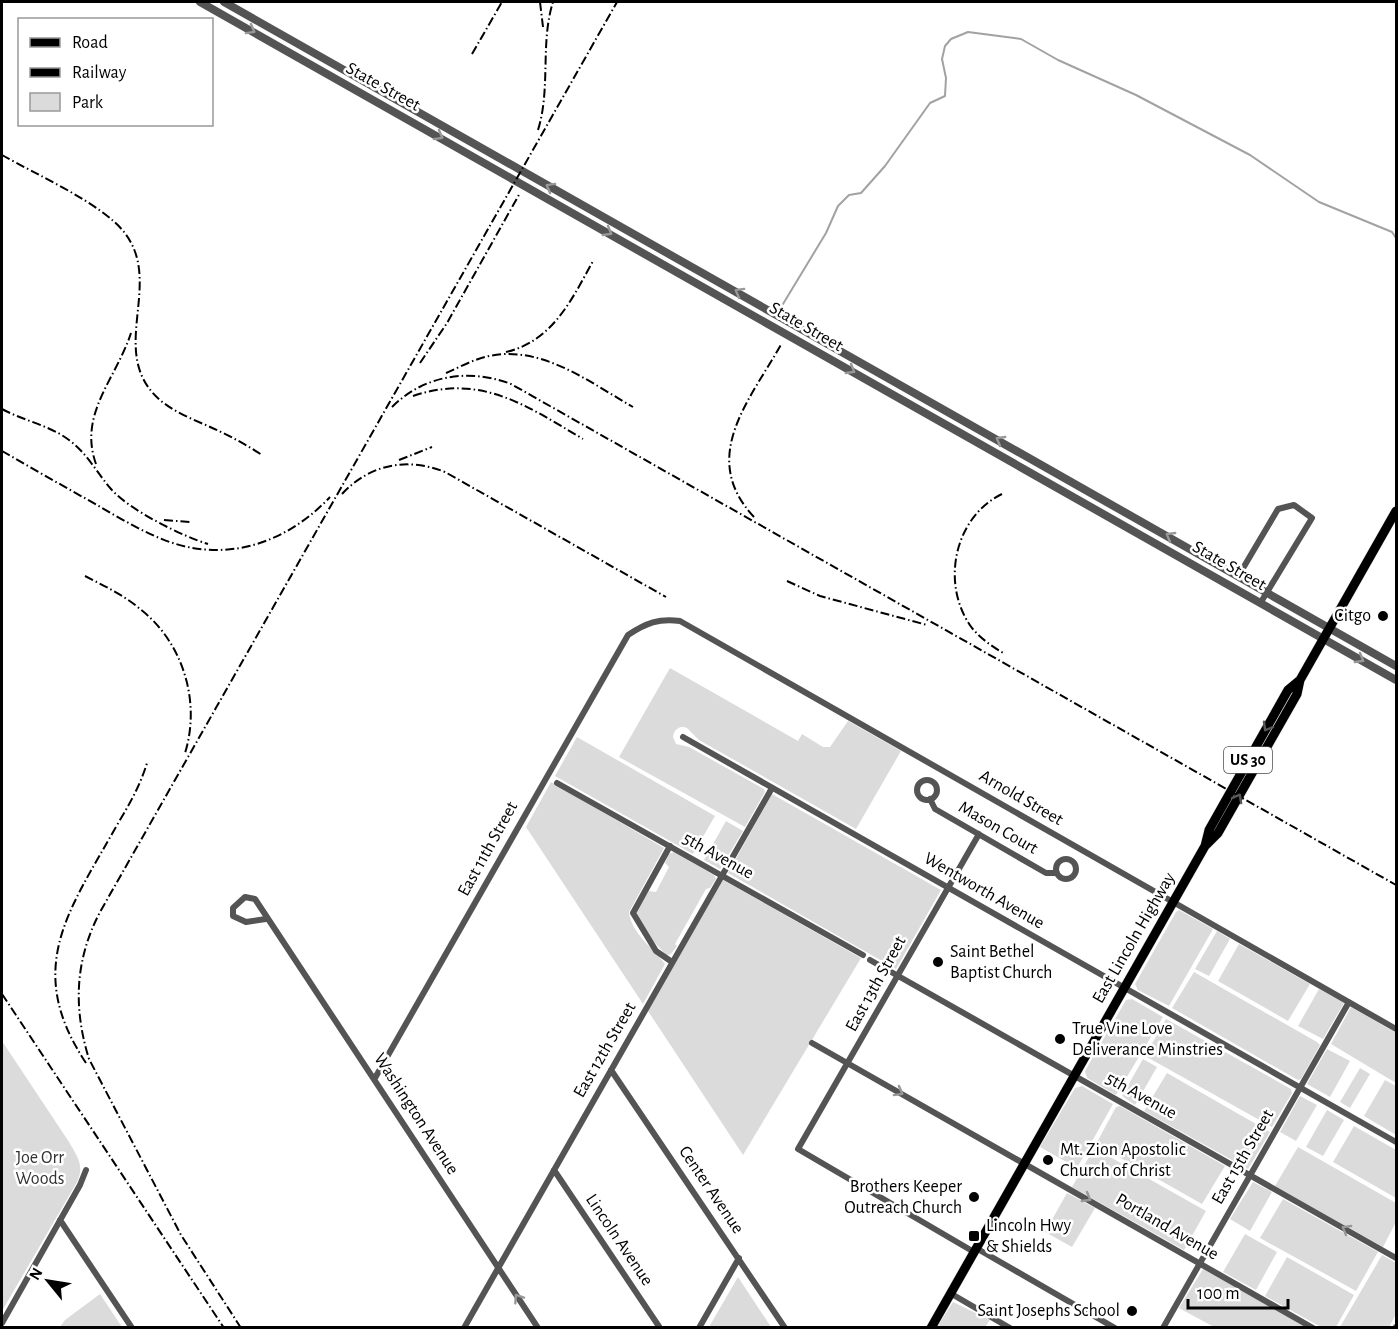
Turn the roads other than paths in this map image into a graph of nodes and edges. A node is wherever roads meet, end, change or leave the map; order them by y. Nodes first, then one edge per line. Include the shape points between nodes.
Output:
1 (200, 2) edge
2 (224, 2) edge
3 (1396, 511) edge
4 (1239, 575) junction
5 (1267, 591) junction
6 (1260, 602) junction
7 (1330, 628) junction
8 (628, 635) joint
9 (1324, 638) junction
10 (1396, 666) edge
11 (1396, 680) edge
12 (683, 737) dead end
13 (557, 783) dead end
14 (772, 788) junction
15 (930, 799) dead end
16 (979, 834) junction
17 (670, 846) junction
18 (1057, 873) dead end
19 (722, 875) junction
20 (948, 888) junction
21 (1173, 902) junction
22 (266, 919) junction
23 (863, 956) dead end
24 (870, 960) dead end
25 (672, 962) junction
26 (898, 976) junction
27 (1124, 988) junction
28 (1349, 1002) junction
29 (1396, 1029) edge
30 (812, 1043) dead end
31 (848, 1063) junction
32 (611, 1070) junction
33 (1075, 1075) junction
34 (375, 1078) junction
35 (1301, 1087) junction
36 (1396, 1142) edge
37 (1025, 1162) junction
38 (86, 1170) dead end
39 (554, 1170) junction
40 (1251, 1175) junction
41 (60, 1220) junction
42 (975, 1250) junction
43 (739, 1258) junction
44 (1396, 1258) edge
45 (1200, 1263) junction
46 (498, 1268) junction
47 (950, 1293) junction
48 (2, 1323) edge
49 (132, 1328) edge
50 (464, 1328) edge
51 (538, 1328) edge
52 (660, 1328) edge
53 (699, 1328) edge
54 (785, 1328) edge
55 (931, 1328) edge
56 (1010, 1328) edge
57 (1115, 1328) edge
58 (1163, 1328) edge
59 (1313, 1328) edge

1 -> 6 street, State Street
4 -> 2 street, State Street
3 - 7 main road, East Lincoln Highway / US 30
4 - 5 street, State Street
4 - 5 street via 1278,509 1294,505 1312,518
5 - 6 street
5 - 7 street, State Street
6 - 9 street, State Street
7 - 9 main road, East Lincoln Highway / US 30
7 - 10 street, State Street
8 - 21 street, Arnold Street via 662,619 680,621
8 - 34 street, East 11th Street
9 -> 11 street, State Street
9 - 21 main road, East Lincoln Highway / US 30 via 1300,680 1297,694 1218,833 1205,846
12 - 14 street, Wentworth Avenue
13 - 17 street, 5th Avenue
14 - 19 street, East 12th Street
14 - 20 street, Wentworth Avenue
15 - 16 street, Mason Court via 935,809
16 - 18 street, Mason Court via 1046,873
16 - 20 street, East 13th Street
17 - 19 street, 5th Avenue
17 - 25 street via 633,913 654,948
19 - 23 street, 5th Avenue
19 - 25 street, East 12th Street
20 - 26 street, East 13th Street
20 - 27 street, Wentworth Avenue
21 - 27 main road, East Lincoln Highway / US 30
21 - 28 street, Arnold Street
22 - 22 street, Washington Avenue via 255,899 245,897 233,908 233,916 246,922
22 - 34 street, Washington Avenue
24 - 26 street, 5th Avenue
25 - 32 street, East 12th Street
26 - 31 street, East 13th Street
26 - 33 street, 5th Avenue
27 - 33 main road, East Lincoln Highway / US 30
27 - 35 street, Wentworth Avenue
28 - 29 street, Arnold Street
28 - 35 street, East 15th Street
30 - 31 street, Portland Avenue
31 -> 37 street, Portland Avenue
31 - 42 street, East 13th Street via 798,1149
32 - 39 street, East 12th Street
32 - 43 street, Center Avenue
33 - 37 main road, East Lincoln Highway / US 30
33 - 40 street, 5th Avenue
34 - 46 street, Washington Avenue
35 - 36 street, Wentworth Avenue
35 - 40 street, East 15th Street
37 - 42 main road, East Lincoln Highway / US 30
37 -> 45 street, Portland Avenue
38 - 41 street
39 - 46 street, East 12th Street
39 - 52 street, Lincoln Avenue
44 -> 40 street, 5th Avenue
40 - 45 street, East 15th Street
41 - 48 street
41 - 49 street
42 - 47 main road, East Lincoln Highway / US 30
42 - 57 street
43 - 53 street
43 - 54 street, Center Avenue
45 - 58 street, East 15th Street
45 - 59 street, Portland Avenue
46 - 50 street, East 12th Street
51 -> 46 street, Washington Avenue
47 - 55 main road, East Lincoln Highway / US 30
47 - 56 street

